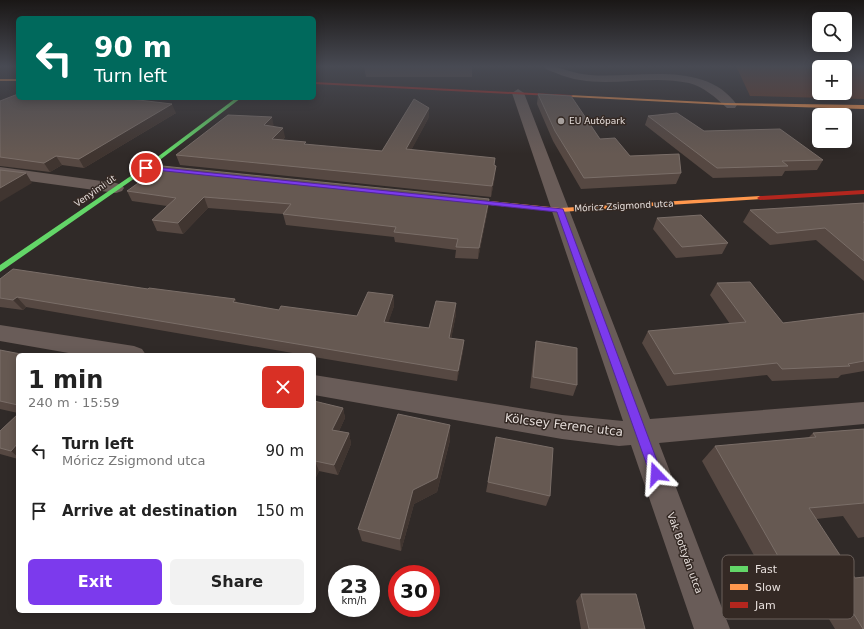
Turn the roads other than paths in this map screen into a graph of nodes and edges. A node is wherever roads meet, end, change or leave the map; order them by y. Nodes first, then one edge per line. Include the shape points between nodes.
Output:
1 (519, 95) edge
2 (557, 95) edge
3 (689, 95) edge
4 (693, 95) edge
5 (720, 95) edge
6 (726, 95) edge
7 (236, 100) edge
8 (666, 102) junction
9 (702, 104) junction
10 (731, 105) junction
11 (825, 106) junction
12 (864, 106) edge
13 (146, 168) junction
14 (0, 172) edge
15 (195, 172) edge
16 (116, 188) junction
17 (864, 192) edge
18 (449, 199) edge
19 (560, 210) junction
20 (0, 269) edge
21 (0, 332) edge
22 (122, 353) edge
23 (316, 385) edge
24 (864, 413) edge
25 (641, 432) junction
26 (712, 629) edge

1 - 19 street, Vak Bottyán utca
2 - 8 street
3 - 8 street via 682,100
4 - 9 street
5 - 10 street
6 - 11 street via 746,100 801,102
7 - 13 street, Venyimi út
8 - 9 street
9 - 10 street
10 - 11 street
11 - 12 street
13 - 15 street
13 - 16 street, Venyimi út
14 - 16 street
16 - 20 street, Venyimi út
17 - 19 street, Móricz Zsigmond utca
18 - 19 street, Móricz Zsigmond utca
19 - 25 street, Vak Bottyán utca
21 - 22 street
23 - 25 street, Kölcsey Ferenc utca via 562,427 619,434
24 - 25 street, Kölcsey Ferenc utca
25 - 26 street, Vak Bottyán utca

